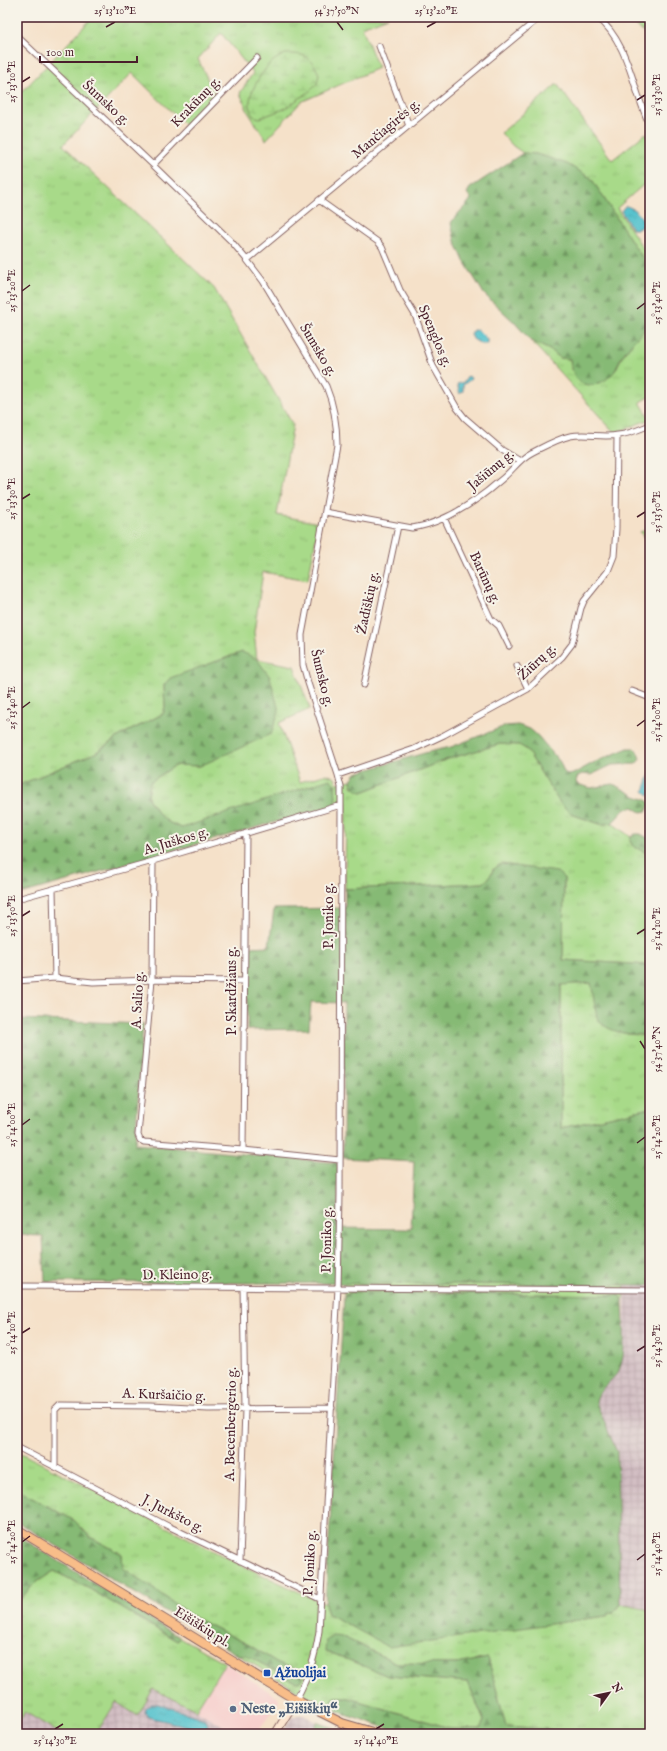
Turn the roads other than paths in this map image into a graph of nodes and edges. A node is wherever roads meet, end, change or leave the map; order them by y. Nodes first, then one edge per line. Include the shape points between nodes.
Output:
1 (540, 17) edge
2 (597, 17) edge
3 (18, 39) edge
4 (379, 46) dead end
5 (257, 58) dead end
6 (409, 126) junction
7 (650, 126) edge
8 (153, 165) junction
9 (319, 200) junction
10 (248, 260) junction
11 (650, 424) edge
12 (617, 436) junction
13 (520, 461) junction
14 (325, 512) junction
15 (444, 518) junction
16 (398, 526) junction
17 (509, 646) dead end
18 (517, 666) dead end
19 (364, 685) dead end
20 (528, 689) junction
21 (632, 691) dead end
22 (650, 698) edge
23 (338, 775) junction
24 (341, 805) junction
25 (246, 833) junction
26 (153, 861) junction
27 (53, 889) junction
28 (17, 899) edge
29 (55, 978) junction
30 (17, 980) edge
31 (152, 980) junction
32 (244, 981) junction
33 (243, 1150) junction
34 (340, 1160) junction
35 (17, 1286) edge
36 (243, 1287) junction
37 (338, 1288) junction
38 (650, 1290) edge
39 (332, 1408) junction
40 (245, 1409) junction
41 (17, 1447) edge
42 (55, 1467) junction
43 (17, 1529) edge
44 (240, 1561) junction
45 (320, 1599) junction
46 (296, 1700) junction
47 (276, 1734) edge
48 (379, 1734) edge

1 - 6 street, Mančiagirės g.
2 - 7 street via 608,28 619,46
3 - 8 street, Šumsko g.
4 - 6 street
5 - 8 street, Krakūnų g.
6 - 9 street, Mančiagirės g.
8 - 10 street, Šumsko g.
9 - 10 street, Mančiagirės g.
9 - 13 street, Spenglos g. via 382,247 400,290 415,314 433,366 457,408 486,437
10 - 14 street, Šumsko g. via 263,281 331,398 337,445
11 - 12 street, Jašiūnų g.
12 - 13 street, Jašiūnų g. via 570,436 531,453
12 - 20 street, Žiūrų g. via 614,556 608,571 584,601 572,644 559,661
13 - 15 street, Jašiūnų g. via 492,488
14 - 16 street, Jašiūnų g.
14 - 23 street, Šumsko g. via 302,635 302,650 308,683
15 - 16 street, Jašiūnų g. via 419,527
15 - 17 street, Barūnų g. via 491,619 499,626
16 - 19 street, Žadiškių g.
18 - 20 street
20 - 23 street, Žiūrų g. via 420,747
21 - 22 street
23 - 24 street, P. Joniko g.
24 - 25 street, A. Juškos g.
24 - 34 street, P. Joniko g.
25 - 26 street, A. Juškos g.
25 - 32 street, P. Skardžiaus g.
26 - 27 street, A. Juškos g.
26 - 31 street, A. Salio g.
27 - 28 street, A. Juškos g.
27 - 29 street
29 - 30 street
29 - 31 street via 93,982
31 - 32 street
31 - 33 street, A. Salio g. via 138,1135 140,1140
32 - 33 street, P. Skardžiaus g.
33 - 34 street
34 - 37 street, P. Joniko g.
35 - 36 street, D. Kleino g.
36 - 37 street, D. Kleino g.
36 - 40 street, A. Becenbergerio g.
37 - 38 street, D. Kleino g.
37 - 39 street, P. Joniko g.
39 - 40 street, A. Kuršaičio g.
39 - 45 street, P. Joniko g.
40 - 42 street, A. Kuršaičio g. via 60,1405 55,1410
40 - 44 street, A. Becenbergerio g.
41 - 42 street, J. Jurkšto g.
42 - 44 street, J. Jurkšto g.
43 - 46 main road, Eišiškių pl.
44 - 45 street, J. Jurkšto g.
45 - 46 street, P. Joniko g. via 316,1655
46 - 47 main road
46 - 48 main road, Eišiškių pl. via 342,1723

